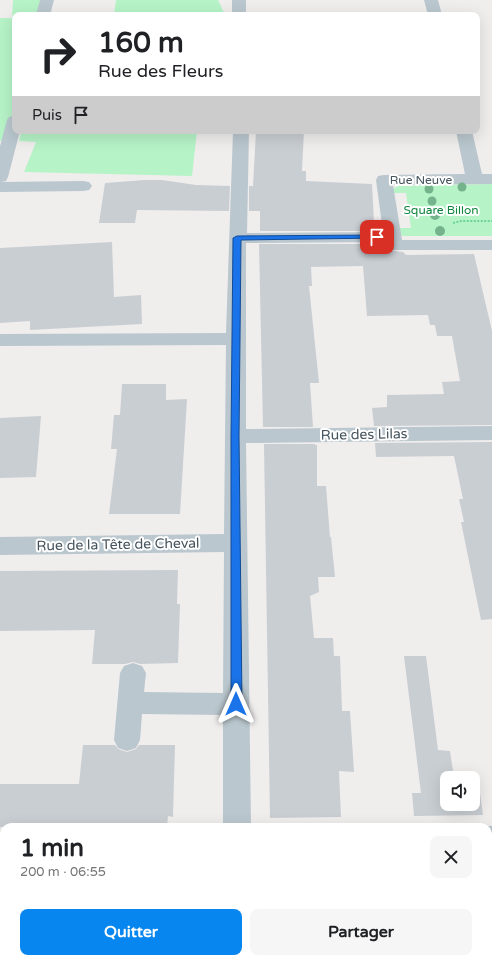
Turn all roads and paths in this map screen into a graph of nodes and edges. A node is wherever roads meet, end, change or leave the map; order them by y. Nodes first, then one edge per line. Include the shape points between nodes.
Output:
1 (47, 0) edge
2 (239, 0) edge
3 (431, 0) edge
4 (44, 12) edge
5 (239, 12) edge
6 (434, 12) edge
7 (12, 131) edge
8 (241, 134) edge
9 (465, 134) edge
10 (0, 177) edge
11 (484, 179) edge
12 (84, 186) dead end
13 (0, 187) edge
14 (392, 237) junction
15 (237, 238) junction
16 (492, 245) edge
17 (236, 339) junction
18 (0, 340) edge
19 (492, 433) edge
20 (235, 436) junction
21 (236, 543) junction
22 (0, 546) edge
23 (134, 673) dead end
24 (131, 703) junction
25 (236, 704) junction
26 (127, 740) dead end
27 (237, 823) edge

1 - 4 street
2 - 5 street
3 - 6 street
7 - 10 street
8 - 15 street
9 - 11 street
11 - 14 street, Rue Neuve via 384,180
12 - 13 street
14 - 15 street
14 - 16 street via 394,245
15 - 17 street
17 - 18 street
17 - 20 street
19 - 20 street, Rue des Lilas
20 - 21 street
21 - 22 street, Rue de la Tête de Cheval
21 - 25 street
23 - 24 street
24 - 25 street
24 - 26 street
25 - 27 street

